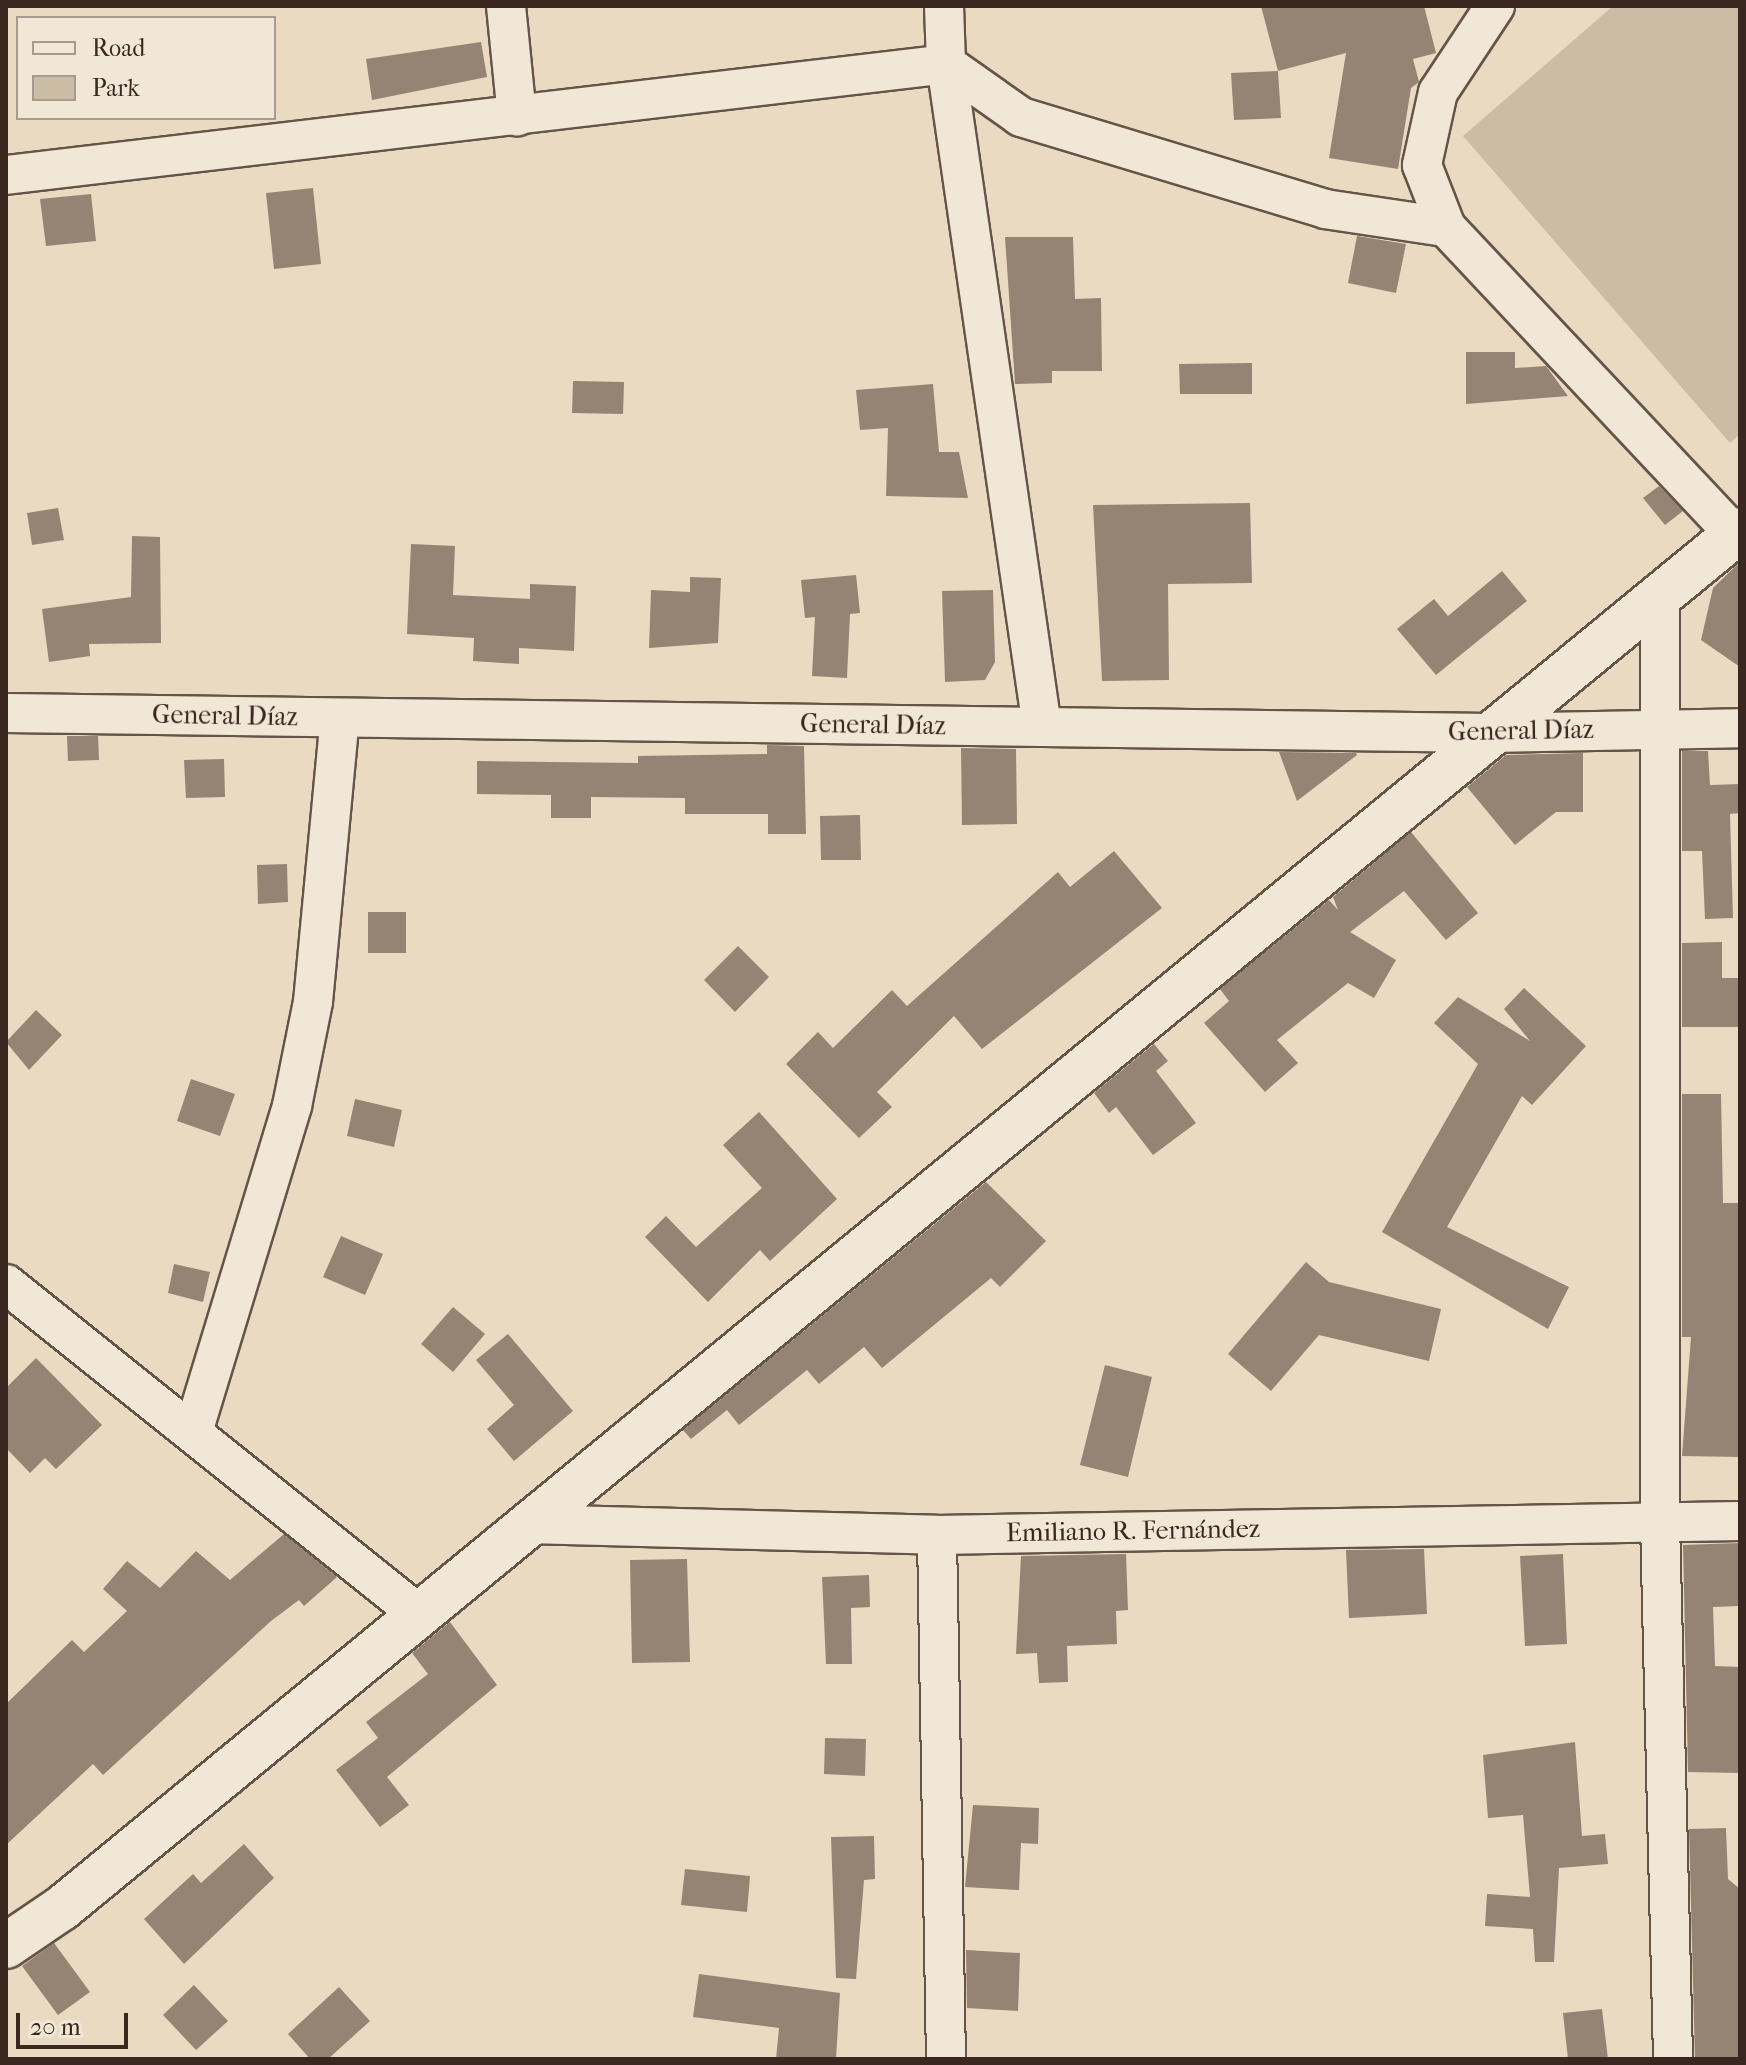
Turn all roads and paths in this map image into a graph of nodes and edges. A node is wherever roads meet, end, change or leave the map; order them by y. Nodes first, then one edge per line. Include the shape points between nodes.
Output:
1 (506, 6) edge
2 (944, 6) edge
3 (1495, 6) edge
4 (946, 64) junction
5 (517, 116) junction
6 (6, 175) edge
7 (1446, 227) junction
8 (1737, 532) edge
9 (1660, 596) junction
10 (6, 713) edge
11 (340, 718) junction
12 (1042, 727) junction
13 (1661, 728) junction
14 (1740, 728) edge
15 (1490, 733) junction
16 (6, 1284) edge
17 (193, 1432) junction
18 (1740, 1521) edge
19 (1660, 1522) junction
20 (527, 1524) junction
21 (937, 1535) junction
22 (416, 1612) junction
23 (6, 1946) edge
24 (946, 2059) edge
25 (1673, 2059) edge

1 - 5 street
2 - 4 street
3 - 7 street via 1438,92 1428,136 1422,165
4 - 5 street
4 - 7 street via 1021,117 1325,209
4 - 12 street
5 - 6 street
7 - 8 street
8 - 9 street
9 - 13 street
9 - 15 street
10 - 11 street, General Díaz
11 - 12 street, General Díaz
11 - 17 street via 313,1002 292,1106
12 - 15 street, General Díaz
13 - 14 street, General Díaz
13 - 15 street, General Díaz
13 - 19 street
15 - 20 street
16 - 17 street
17 - 22 street
18 - 19 street, Emiliano R. Fernández
19 - 21 street, Emiliano R. Fernández
19 - 25 street
20 - 21 street, Emiliano R. Fernández
20 - 22 street
21 - 24 street
22 - 23 street via 62,1908

